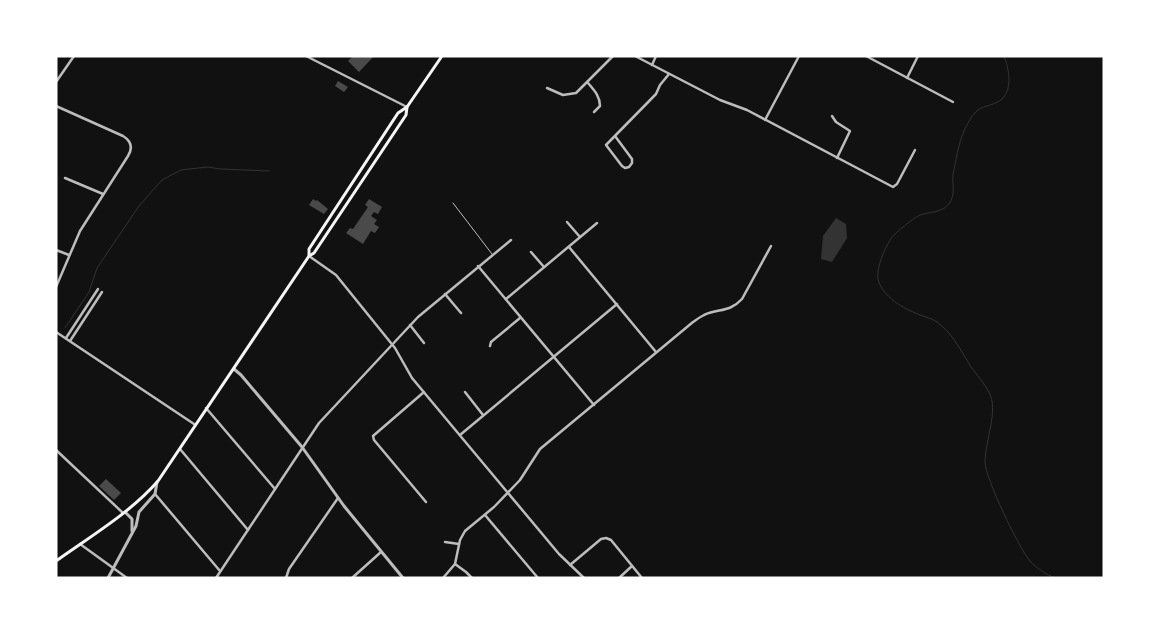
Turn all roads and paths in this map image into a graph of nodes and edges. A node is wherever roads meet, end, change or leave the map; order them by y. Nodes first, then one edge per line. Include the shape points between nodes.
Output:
1 (74, 56) edge
2 (306, 56) edge
3 (613, 56) edge
4 (635, 56) edge
5 (656, 56) edge
6 (799, 56) edge
7 (866, 56) edge
8 (918, 56) edge
9 (441, 57) edge
10 (652, 65) junction
11 (669, 74) junction
12 (907, 78) junction
13 (56, 82) edge
14 (588, 83) junction
15 (547, 88) dead end
16 (953, 102) dead end
17 (56, 106) edge
18 (407, 107) junction
19 (594, 112) dead end
20 (832, 116) dead end
21 (765, 120) junction
22 (615, 136) junction
23 (915, 150) dead end
24 (837, 158) junction
25 (65, 178) dead end
26 (104, 194) junction
27 (452, 203) dead end
28 (567, 222) dead end
29 (598, 223) dead end
30 (580, 238) junction
31 (511, 240) dead end
32 (771, 246) dead end
33 (569, 247) junction
34 (56, 250) edge
35 (531, 252) dead end
36 (493, 254) junction
37 (69, 255) junction
38 (309, 256) junction
39 (478, 266) junction
40 (544, 267) junction
41 (56, 287) edge
42 (98, 289) dead end
43 (102, 292) dead end
44 (445, 294) junction
45 (506, 299) junction
46 (617, 304) junction
47 (461, 313) dead end
48 (520, 318) junction
49 (410, 325) junction
50 (56, 332) edge
51 (66, 338) junction
52 (70, 341) junction
53 (424, 343) dead end
54 (392, 344) junction
55 (490, 346) dead end
56 (656, 352) junction
57 (553, 357) junction
58 (234, 369) junction
59 (424, 392) junction
60 (465, 392) dead end
61 (594, 405) junction
62 (206, 408) junction
63 (483, 414) junction
64 (194, 424) junction
65 (460, 435) junction
66 (179, 447) junction
67 (302, 447) junction
68 (56, 450) edge
69 (158, 481) junction
70 (275, 489) junction
71 (508, 492) junction
72 (155, 494) junction
73 (338, 498) junction
74 (426, 502) dead end
75 (124, 512) junction
76 (485, 515) junction
77 (248, 530) junction
78 (131, 534) junction
79 (445, 542) dead end
80 (80, 544) junction
81 (458, 544) junction
82 (382, 552) junction
83 (56, 561) edge
84 (455, 564) junction
85 (570, 564) junction
86 (632, 566) junction
87 (113, 568) junction
88 (221, 571) junction
89 (108, 578) edge
90 (127, 578) edge
91 (216, 578) edge
92 (286, 578) edge
93 (352, 578) edge
94 (403, 578) edge
95 (442, 578) edge
96 (472, 578) edge
97 (538, 578) edge
98 (584, 578) edge
99 (619, 578) edge
100 (642, 578) edge

1 - 13 street
2 - 18 street
3 - 14 street
4 - 10 street
5 - 10 street
6 - 21 street
7 - 12 street
8 - 12 street
9 - 18 main road
10 - 11 street
11 - 21 street
11 - 22 street via 656,94
12 - 16 street
14 - 15 street via 569,96
14 - 19 street via 600,102
17 - 26 street via 129,141 130,152
18 - 38 main road via 406,115
18 - 38 main road via 398,113 309,249
20 - 24 street via 850,131
21 - 24 street
22 - 22 street via 606,145 622,166 628,168 632,159
23 - 24 street via 893,187
25 - 26 street
26 - 37 street
27 - 36 lane
28 - 30 street
29 - 30 street
30 - 33 street
31 - 36 street
32 - 56 street via 736,306 704,314
33 - 40 street
33 - 46 street
34 - 37 street
35 - 40 street
36 - 39 street
37 - 41 street
38 - 54 street via 336,276
38 - 58 main road
39 - 44 street
39 - 45 street
40 - 45 street
42 - 51 street
43 - 52 street
44 - 47 street
44 - 49 street
45 - 48 street
46 - 56 street
46 - 57 street
48 - 55 street
48 - 57 street
49 - 53 street
49 - 54 street
50 - 51 street
51 - 52 street
52 - 64 street
54 - 59 street
54 - 67 street via 319,423
56 - 61 street
57 - 61 street
57 - 63 street
58 - 62 main road
58 - 67 street
59 - 65 street
59 - 74 street via 373,436
60 - 63 street
61 - 71 street via 534,455 525,473
62 - 64 main road
62 - 70 street
63 - 65 street
64 - 66 main road
65 - 71 street
66 - 69 main road
66 - 77 street
67 - 70 street
67 - 73 street
68 - 75 street
69 - 72 street
69 - 75 main road
70 - 77 street
71 - 76 street
71 - 85 street
72 - 78 street via 138,514
72 - 88 street
73 - 82 street
73 - 92 street
75 - 78 street via 133,520
75 - 80 main road
76 - 81 street via 465,531
76 - 97 street
77 - 88 street
78 - 87 street
79 - 81 street
80 - 83 main road
80 - 87 street
81 - 84 street
82 - 93 street
82 - 94 street
84 - 95 street
84 - 96 street
85 - 86 street via 606,536
85 - 98 street
86 - 99 street
86 - 100 street
87 - 89 street
87 - 90 street
88 - 91 street

